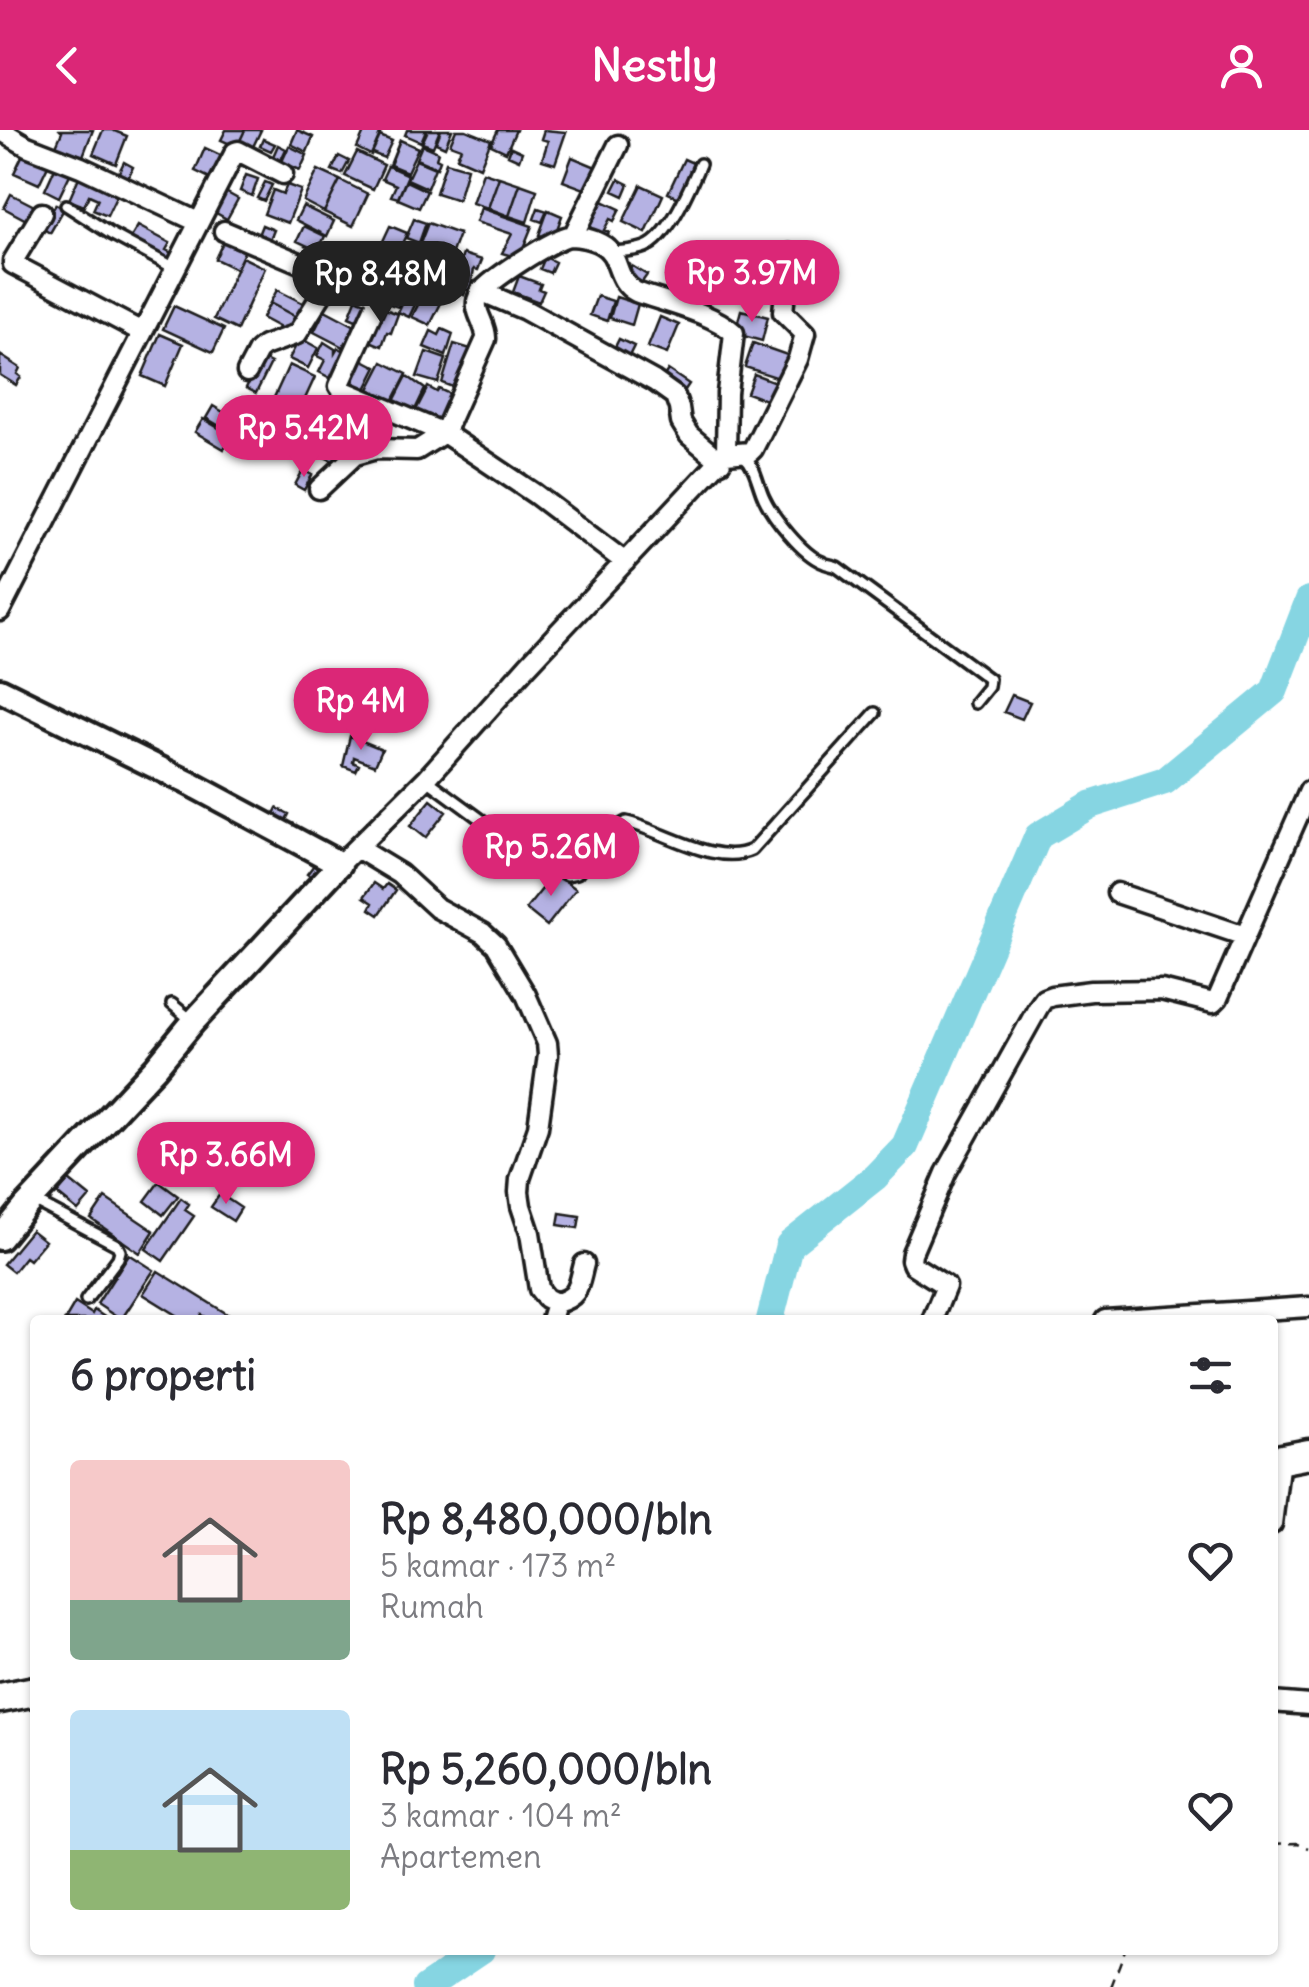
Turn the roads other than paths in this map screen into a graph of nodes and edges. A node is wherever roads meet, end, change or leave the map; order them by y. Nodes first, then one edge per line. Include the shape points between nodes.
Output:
1 (0, 130) edge
2 (618, 145) dead end
3 (700, 164) dead end
4 (283, 174) dead end
5 (66, 205) dead end
6 (42, 213) dead end
7 (198, 222) junction
8 (224, 231) dead end
9 (573, 236) junction
10 (612, 252) junction
11 (789, 254) dead end
12 (174, 268) junction
13 (332, 278) junction
14 (480, 290) junction
15 (142, 332) junction
16 (247, 372) dead end
17 (444, 434) junction
18 (729, 456) junction
19 (319, 489) dead end
20 (625, 562) junction
21 (0, 611) edge
22 (0, 690) edge
23 (975, 703) dead end
24 (875, 713) dead end
25 (426, 779) junction
26 (1309, 792) edge
27 (349, 856) junction
28 (1116, 894) dead end
29 (1245, 936) junction
30 (172, 1004) dead end
31 (193, 1022) junction
32 (32, 1200) junction
33 (0, 1238) edge
34 (584, 1264) dead end
35 (86, 1300) dead end
36 (1309, 1307) edge
37 (554, 1311) edge
38 (934, 1315) edge
39 (1184, 1315) edge
40 (1309, 1454) edge
41 (1278, 1460) edge
42 (30, 1692) edge
43 (0, 1698) edge
44 (1278, 1702) edge
45 (1309, 1705) edge

1 - 7 street
2 - 9 street
3 - 10 lane via 656,241
4 - 7 street via 235,152
5 - 12 lane
6 - 15 street via 13,264
7 - 12 street
8 - 13 street
9 - 10 street
9 - 14 street
10 - 18 street via 626,286 734,333
11 - 18 street via 783,312 805,336 752,450
12 - 15 street
13 - 16 street via 298,334 264,346
13 - 17 street via 374,294 377,302 340,389
14 - 17 street via 476,304 486,339
14 - 18 street via 654,381 675,396 689,435
15 - 21 street
17 - 19 street via 417,450 355,454
17 - 20 street
18 - 20 street
18 - 23 lane via 751,464 768,506 818,561 837,567 989,680
20 - 25 street
22 - 27 street
24 - 25 lane via 742,855 719,854 626,822 611,830 577,872 567,874
25 - 27 street
26 - 29 street
27 - 31 street
27 - 37 street via 400,874 446,914 483,933 526,995 548,1054 538,1127 518,1192 539,1289
28 - 29 street
29 - 38 street via 1213,1002 1161,990 1044,1000 986,1096 912,1253 913,1265 946,1286
30 - 31 lane
31 - 32 street
32 - 33 street
32 - 35 lane via 117,1245 118,1258
34 - 37 street via 575,1294
36 - 39 street
40 - 41 highway
42 - 43 highway
44 - 45 street

